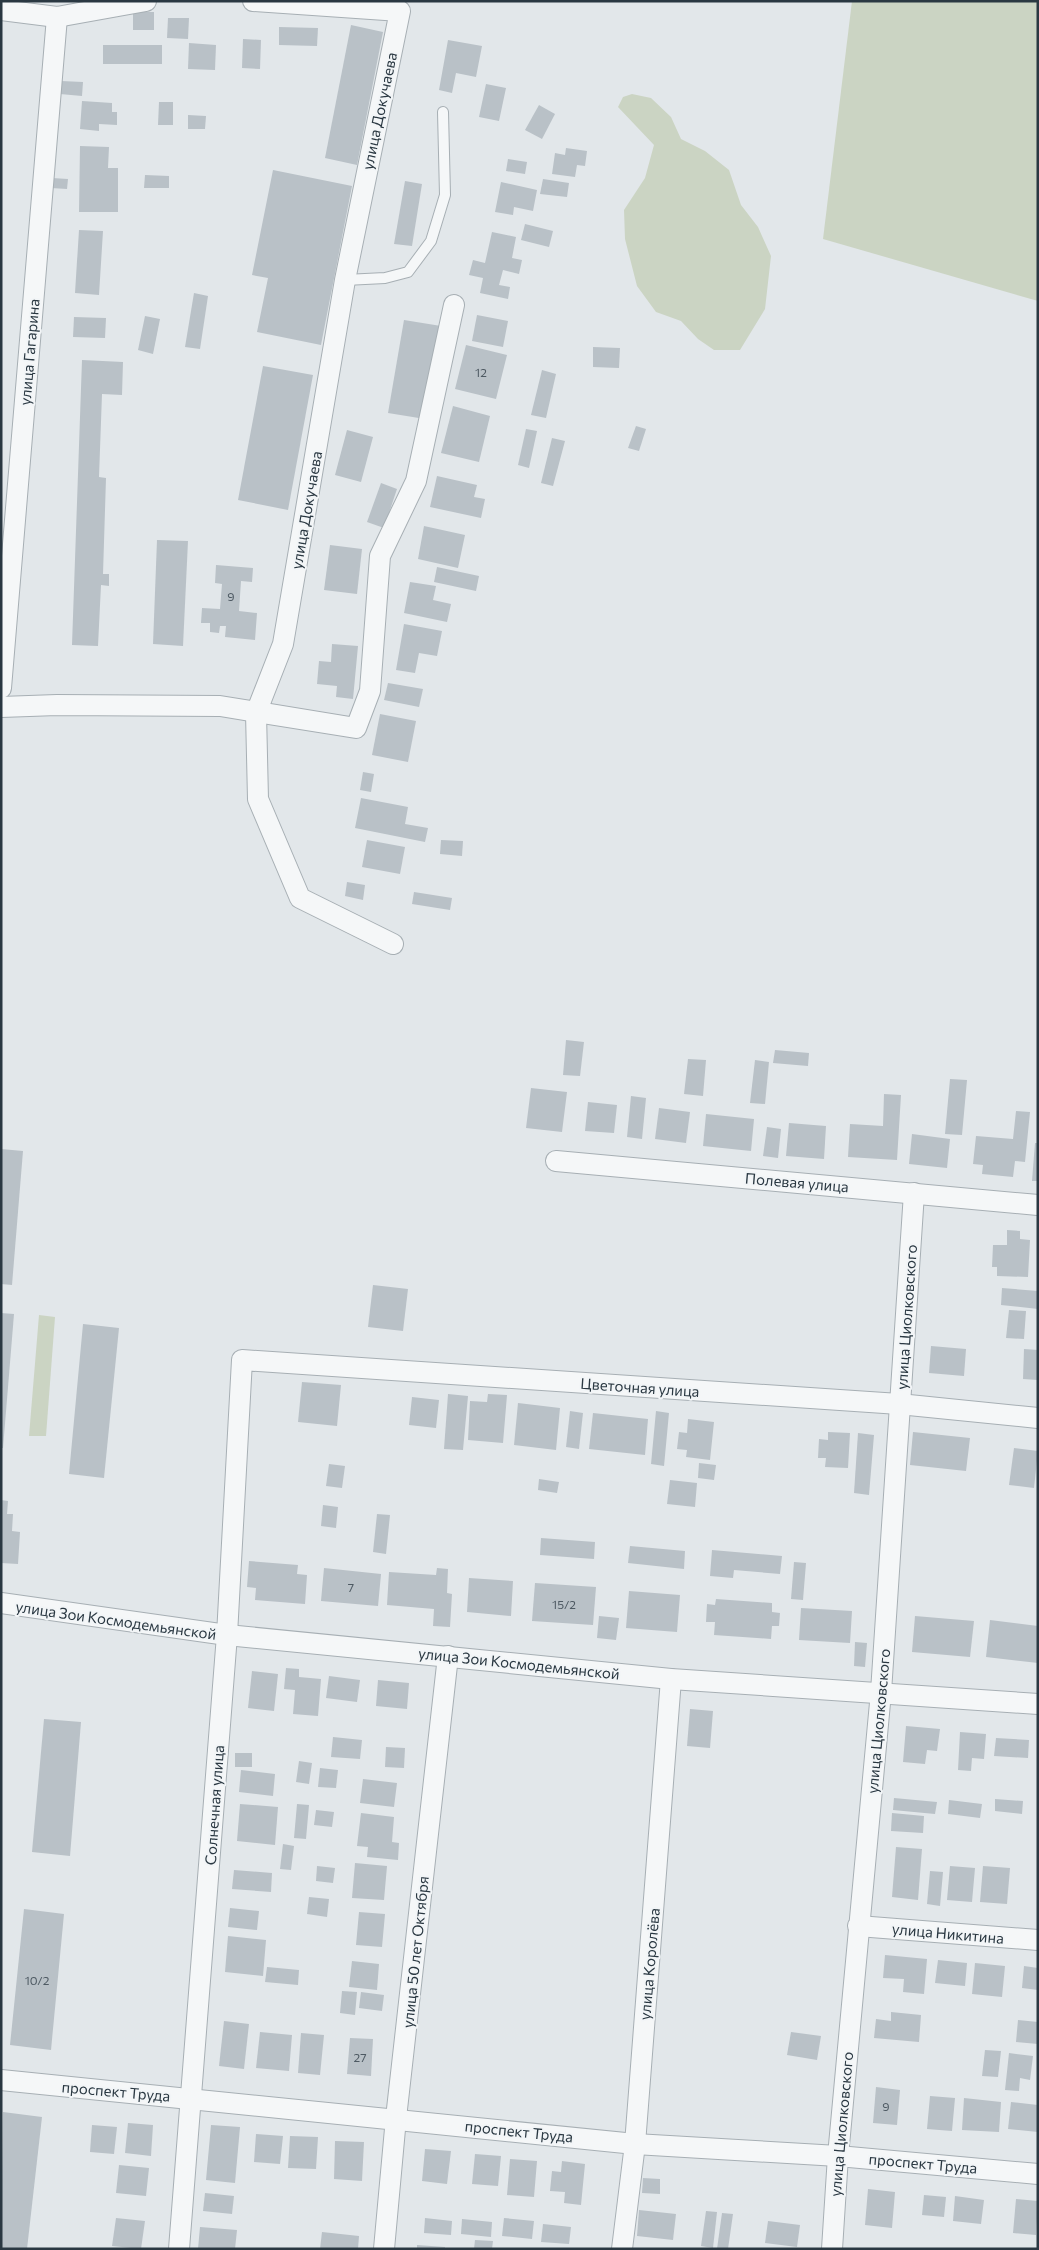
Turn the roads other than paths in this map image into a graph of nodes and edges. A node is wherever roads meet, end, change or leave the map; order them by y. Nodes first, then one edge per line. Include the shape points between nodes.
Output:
1 (146, 1) edge
2 (253, 1) edge
3 (1, 10) edge
4 (57, 17) junction
5 (442, 112) dead end
6 (345, 280) junction
7 (454, 305) dead end
8 (9, 497) edge
9 (1, 688) edge
10 (1, 707) edge
11 (256, 713) junction
12 (393, 944) dead end
13 (556, 1161) dead end
14 (914, 1193) junction
15 (1038, 1205) edge
16 (242, 1360) joint
17 (899, 1404) junction
18 (1038, 1418) edge
19 (1, 1604) edge
20 (227, 1635) junction
21 (448, 1656) junction
22 (671, 1679) junction
23 (881, 1692) junction
24 (1038, 1704) edge
25 (858, 1926) junction
26 (1038, 1940) edge
27 (1, 2080) edge
28 (191, 2098) junction
29 (396, 2118) junction
30 (635, 2144) junction
31 (838, 2156) junction
32 (1038, 2174) edge
33 (179, 2249) edge
34 (384, 2249) edge
35 (622, 2249) edge
36 (832, 2249) edge

1 - 4 street
2 - 6 street, улица Докучаева via 400,11
3 - 4 street
4 - 8 street, улица Гагарина
5 - 6 lane via 444,195 431,241 408,272 385,278
6 - 11 street, улица Докучаева via 283,644
7 - 11 street via 416,481 380,556 370,691 356,728
8 - 9 street, улица Гагарина
10 - 11 street via 220,706
11 - 12 street, улица Докучаева via 258,799 300,898
13 - 14 street, Полевая улица
14 - 15 street, Полевая улица
14 - 17 street, улица Циолковского
16 - 17 street, Цветочная улица
16 - 20 street, Солнечная улица
17 - 18 street, Цветочная улица
17 - 23 street, улица Циолковского
19 - 20 street, улица Зои Космодемьянской
20 - 21 street, улица Зои Космодемьянской
20 - 28 street, Солнечная улица
21 - 22 street, улица Зои Космодемьянской
21 - 29 street, улица 50 лет Октября
22 - 23 street, улица Зои Космодемьянской
22 - 30 street, улица Королёва
23 - 24 street, улица Зои Космодемьянской
23 - 25 street, улица Циолковского
25 - 26 street, улица Никитина
25 - 31 street, улица Циолковского
27 - 28 street, проспект Труда
28 - 29 street, проспект Труда
28 - 33 street, Солнечная улица
29 - 30 street, проспект Труда
29 - 34 street, улица 50 лет Октября
30 - 31 street, проспект Труда
30 - 35 street, улица Королёва
31 - 32 street, проспект Труда
31 - 36 street, улица Циолковского

